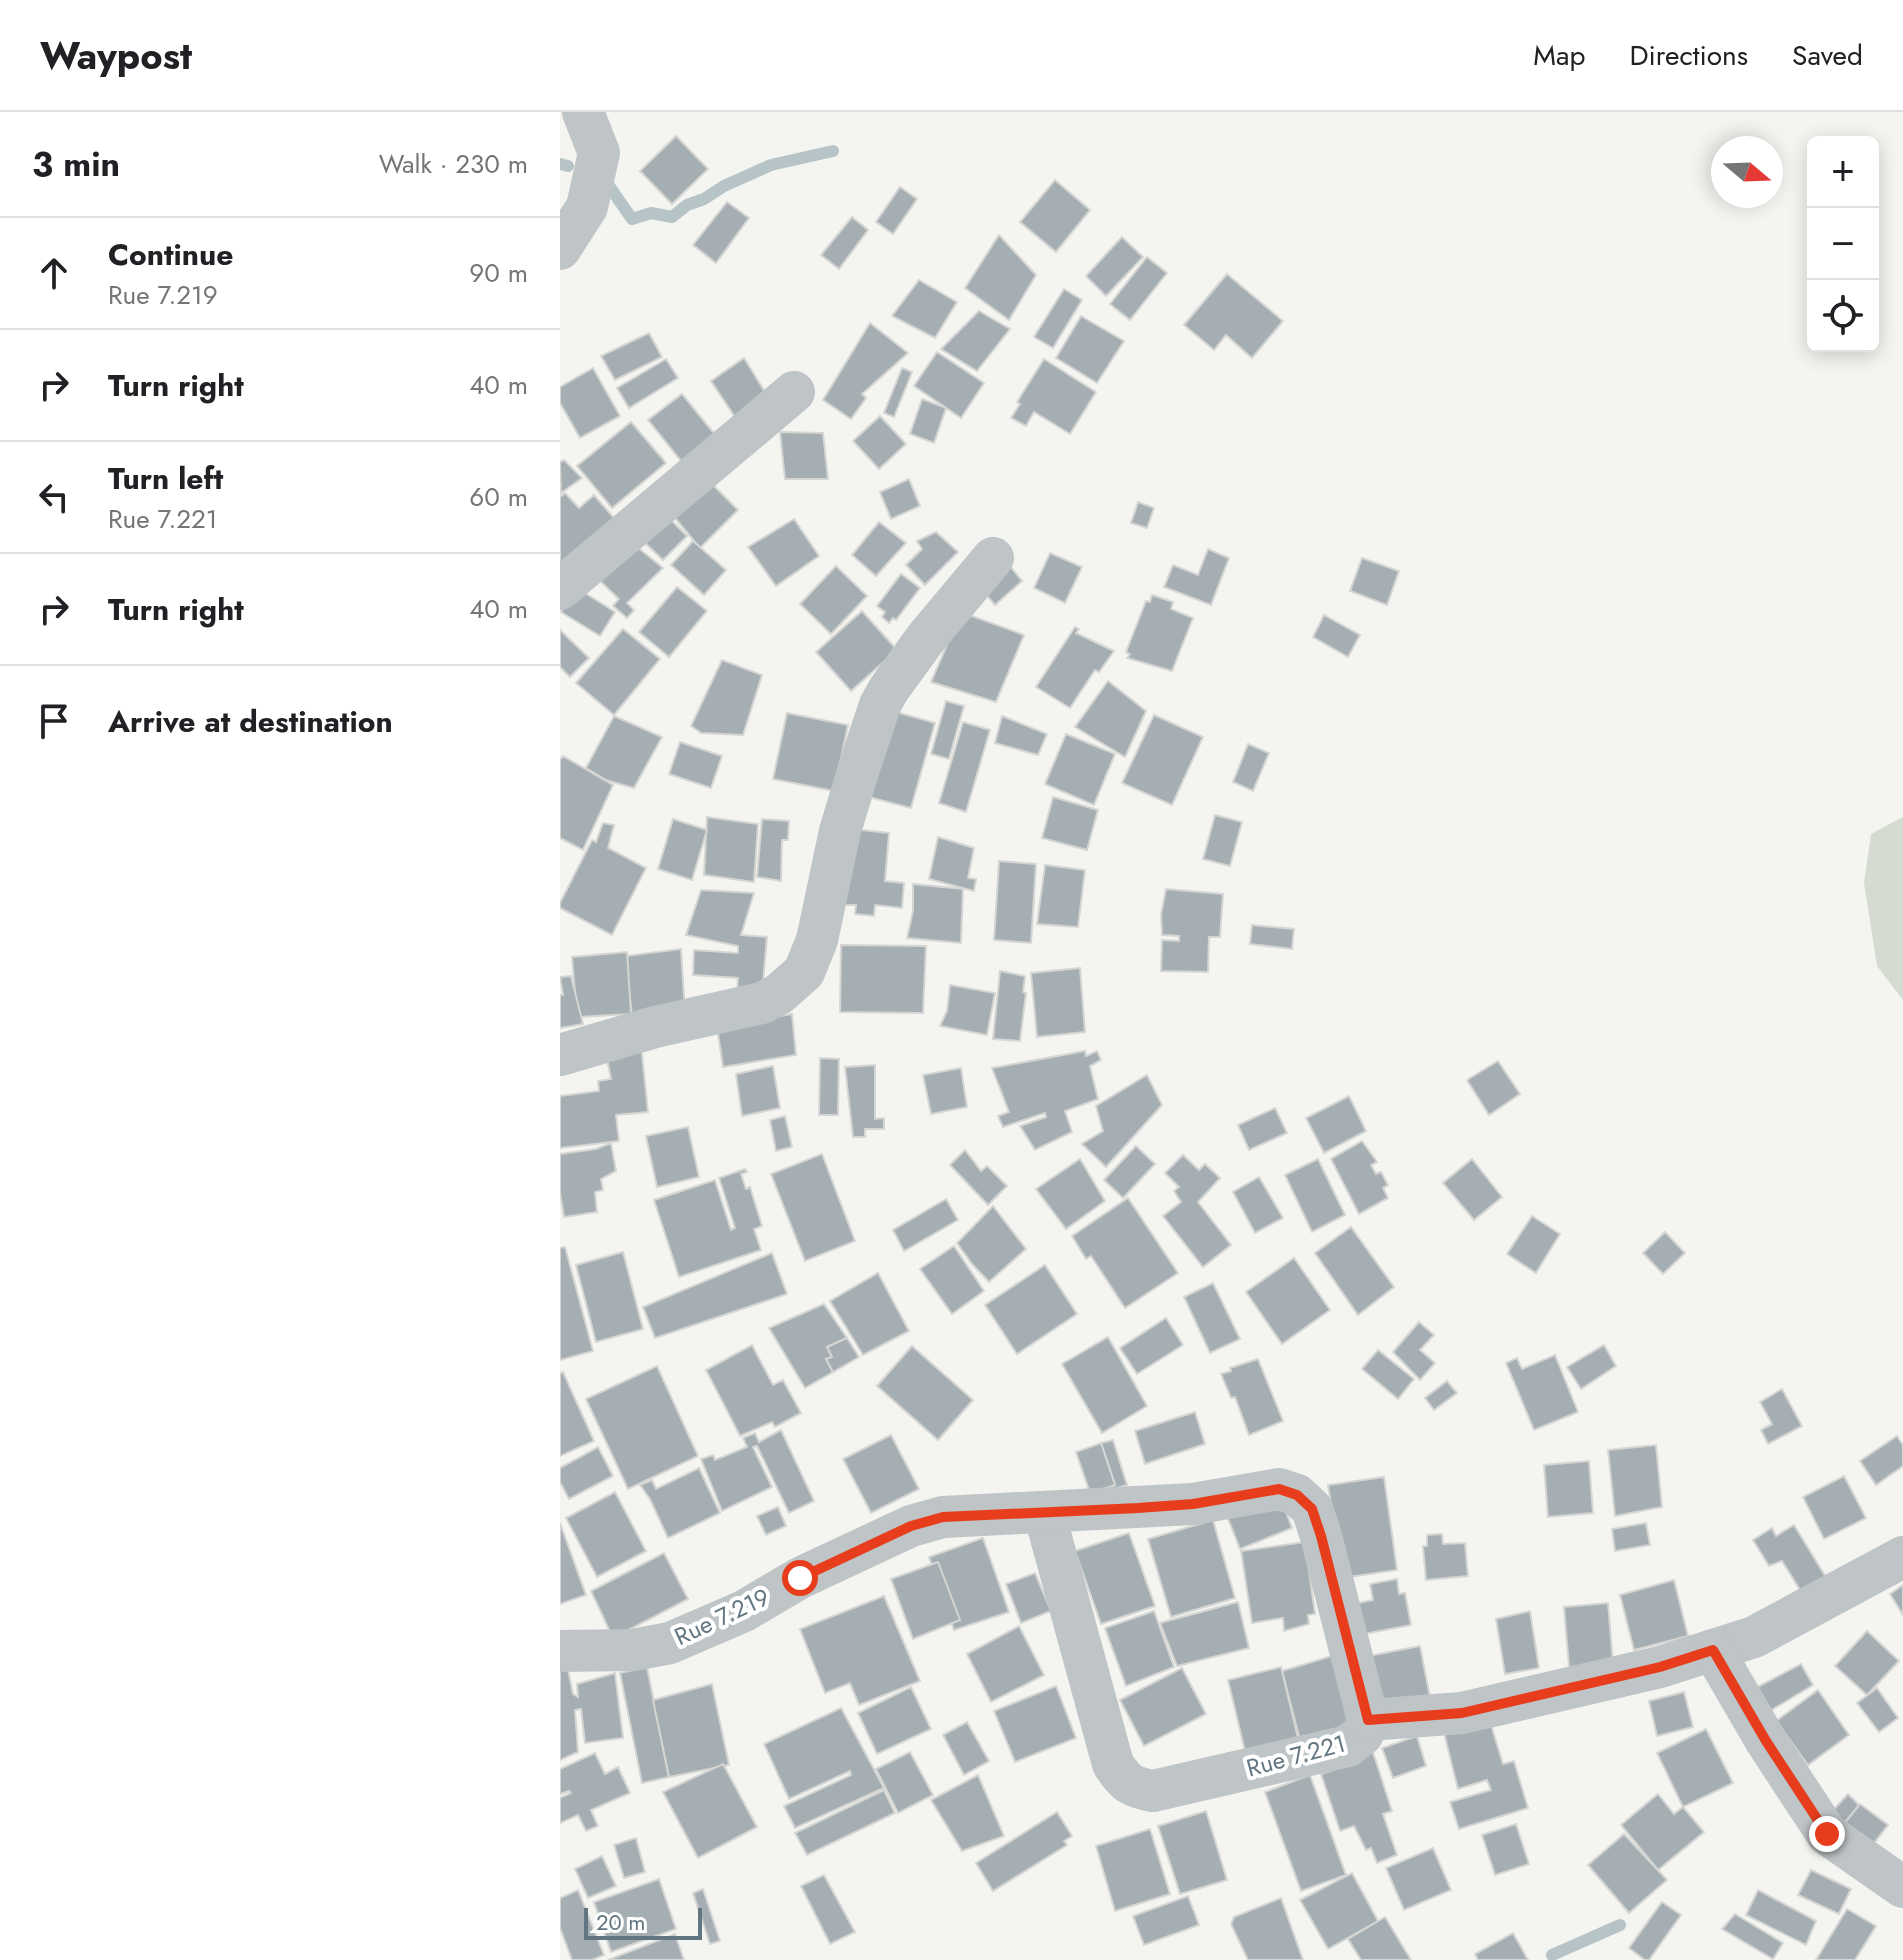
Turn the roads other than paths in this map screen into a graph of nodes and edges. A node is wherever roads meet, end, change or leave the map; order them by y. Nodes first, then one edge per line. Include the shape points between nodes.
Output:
1 (583, 112) edge
2 (560, 249) edge
3 (794, 392) dead end
4 (993, 558) dead end
5 (560, 589) edge
6 (560, 1055) edge
7 (1044, 1512) junction
8 (1903, 1557) edge
9 (1713, 1650) junction
10 (560, 1651) edge
11 (1368, 1720) junction
12 (1903, 1887) edge

1 - 2 street via 599,153 587,207
3 - 5 street
4 - 6 street via 926,638 880,705 804,972 762,1003
7 - 10 street, Rue 7.219 via 943,1517 911,1526 670,1643 633,1650
7 - 11 street, Rue 7.219 via 1193,1504 1279,1489 1297,1495 1312,1509 1321,1536
7 - 11 street, Rue 7.221 via 1113,1764 1123,1780 1153,1791 1348,1746 1363,1734
8 - 9 street, Rue 7.221 via 1754,1637
9 - 11 street, Rue 7.221 via 1462,1713
9 - 12 street via 1827,1834

